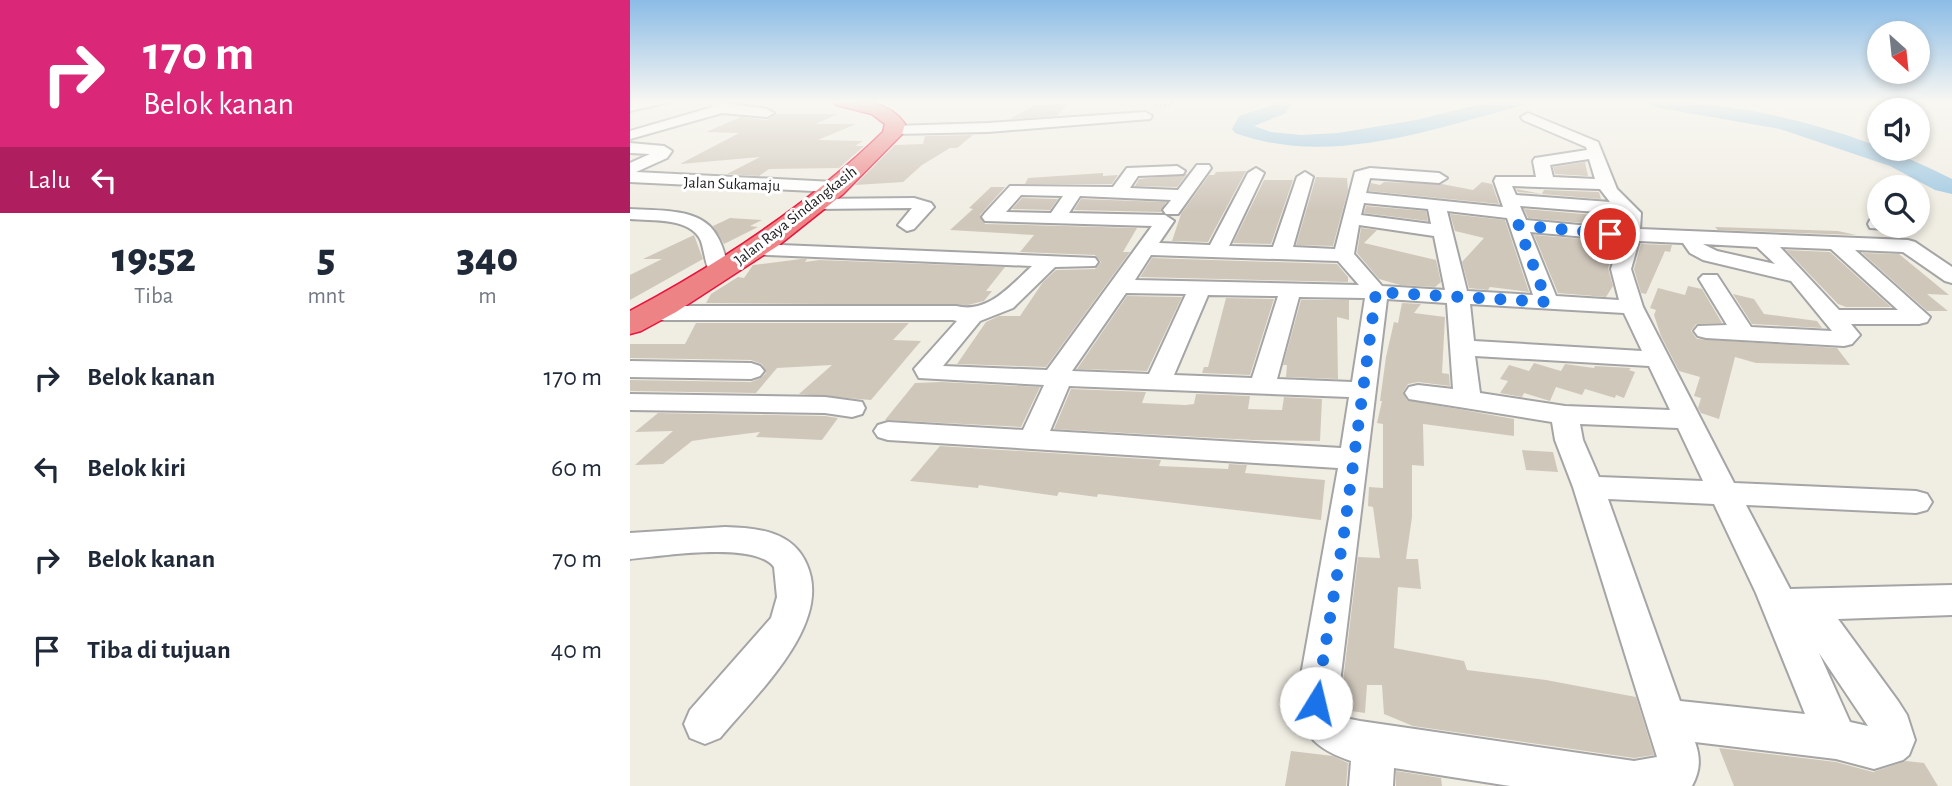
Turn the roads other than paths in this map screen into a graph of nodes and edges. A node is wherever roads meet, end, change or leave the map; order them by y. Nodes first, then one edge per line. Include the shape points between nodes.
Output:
1 (893, 138) edge
2 (1579, 138) edge
3 (630, 148) edge
4 (1595, 153) junction
5 (1203, 168) dead end
6 (630, 169) edge
7 (1177, 171) dead end
8 (1256, 173) dead end
9 (630, 177) edge
10 (1305, 177) dead end
11 (1545, 180) junction
12 (1606, 184) junction
13 (834, 187) junction
14 (1075, 191) junction
15 (1438, 192) junction
16 (1117, 194) junction
17 (1182, 195) junction
18 (814, 204) junction
19 (1355, 208) junction
20 (1514, 213) junction
21 (630, 214) edge
22 (991, 217) junction
23 (1057, 217) junction
24 (1165, 221) junction
25 (1628, 222) junction
26 (907, 225) dead end
27 (1442, 231) junction
28 (974, 234) dead end
29 (1689, 238) junction
30 (1897, 238) edge
31 (1762, 241) junction
32 (1834, 242) junction
33 (1908, 246) junction
34 (1147, 249) junction
35 (754, 250) junction
36 (1217, 251) junction
37 (1281, 253) junction
38 (1343, 255) junction
39 (1050, 260) junction
40 (1088, 262) dead end
41 (720, 273) junction
42 (1798, 276) junction
43 (1952, 277) edge
44 (1710, 279) dead end
45 (1120, 286) junction
46 (1199, 288) junction
47 (1290, 291) junction
48 (1376, 292) junction
49 (1458, 297) junction
50 (1547, 302) junction
51 (1632, 307) junction
52 (1833, 317) junction
53 (640, 318) edge
54 (969, 318) junction
55 (1706, 331) dead end
56 (1742, 333) junction
57 (1463, 348) junction
58 (1657, 359) junction
59 (630, 369) edge
60 (751, 371) dead end
61 (1059, 380) junction
62 (1159, 381) junction
63 (1262, 386) junction
64 (1362, 390) junction
65 (1418, 393) dead end
66 (1467, 399) junction
67 (630, 402) edge
68 (852, 408) dead end
69 (1565, 415) junction
70 (1688, 420) junction
71 (888, 431) dead end
72 (1033, 439) junction
73 (1354, 458) junction
74 (1588, 487) junction
75 (1724, 494) junction
76 (1916, 502) dead end
77 (630, 546) edge
78 (1792, 603) junction
79 (1949, 604) edge
80 (1667, 719) junction
81 (705, 724) dead end
82 (1836, 738) junction
83 (1373, 744) junction
84 (1634, 785) edge
85 (1371, 786) edge

1 - 13 highway, Jalan Raya Sindangkasih
2 - 4 street via 1590,142
3 - 6 street via 664,153
4 - 11 street via 1541,161
4 - 12 street
5 - 17 street
7 - 16 street via 1133,171
8 - 36 street
9 - 13 street, Jalan Sukamaju
10 - 37 street
11 - 12 street
11 - 20 street via 1502,181
12 - 25 street
13 - 18 highway, Jalan Raya Sindangkasih
14 - 16 street
14 - 22 street via 1016,190
14 - 23 street
15 - 19 street via 1365,174
15 - 20 street
15 - 27 street
16 - 17 street
17 - 24 street
18 - 26 street via 914,203 925,207
18 - 35 highway, Jalan Raya Sindangkasih
19 - 27 street
19 - 38 street
20 - 25 street
20 - 25 street
20 - 50 street
21 - 41 street via 700,226
22 - 23 street
22 - 28 street
23 - 24 street
24 - 34 street
25 - 29 street
25 - 51 street via 1621,269
27 - 49 street
29 - 31 street
29 - 42 street via 1710,256
30 - 33 street
31 - 32 street
31 - 42 street
32 - 33 street
32 - 52 street via 1919,317
33 - 43 street
34 - 36 street
34 - 45 street
35 - 39 street
35 - 41 highway, Jalan Raya Sindangkasih
36 - 37 street
37 - 38 street
38 - 48 street
39 - 40 street
39 - 54 street via 1005,303
41 - 53 highway, Jalan Raya Sindangkasih
42 - 52 street
44 - 56 street
45 - 46 street
45 - 61 street via 1062,363
46 - 47 street
46 - 62 street
47 - 48 street
47 - 63 street
48 - 49 street
48 - 64 street
49 - 50 street
49 - 57 street
50 - 51 street
51 - 58 street
52 - 56 street via 1847,337
53 - 54 street via 947,312
54 - 61 street via 967,327 928,373
55 - 56 street
57 - 58 street
57 - 66 street
58 - 70 street
59 - 60 street
61 - 62 street
61 - 72 street
62 - 63 street
63 - 64 street
64 - 73 street
65 - 66 street
66 - 69 street
67 - 68 street
69 - 70 street
69 - 74 street via 1569,440
70 - 75 street
71 - 72 street
72 - 73 street
73 - 83 street via 1316,703 1321,720 1333,734
74 - 75 street
74 - 80 street
75 - 76 street
75 - 78 street
77 - 81 street via 761,542 785,555 791,565 794,584 786,627
78 - 79 street
78 - 82 street
78 - 82 street via 1884,715 1894,740 1877,749
80 - 82 street
80 - 84 street via 1678,769 1671,777
83 - 84 street
83 - 85 street

